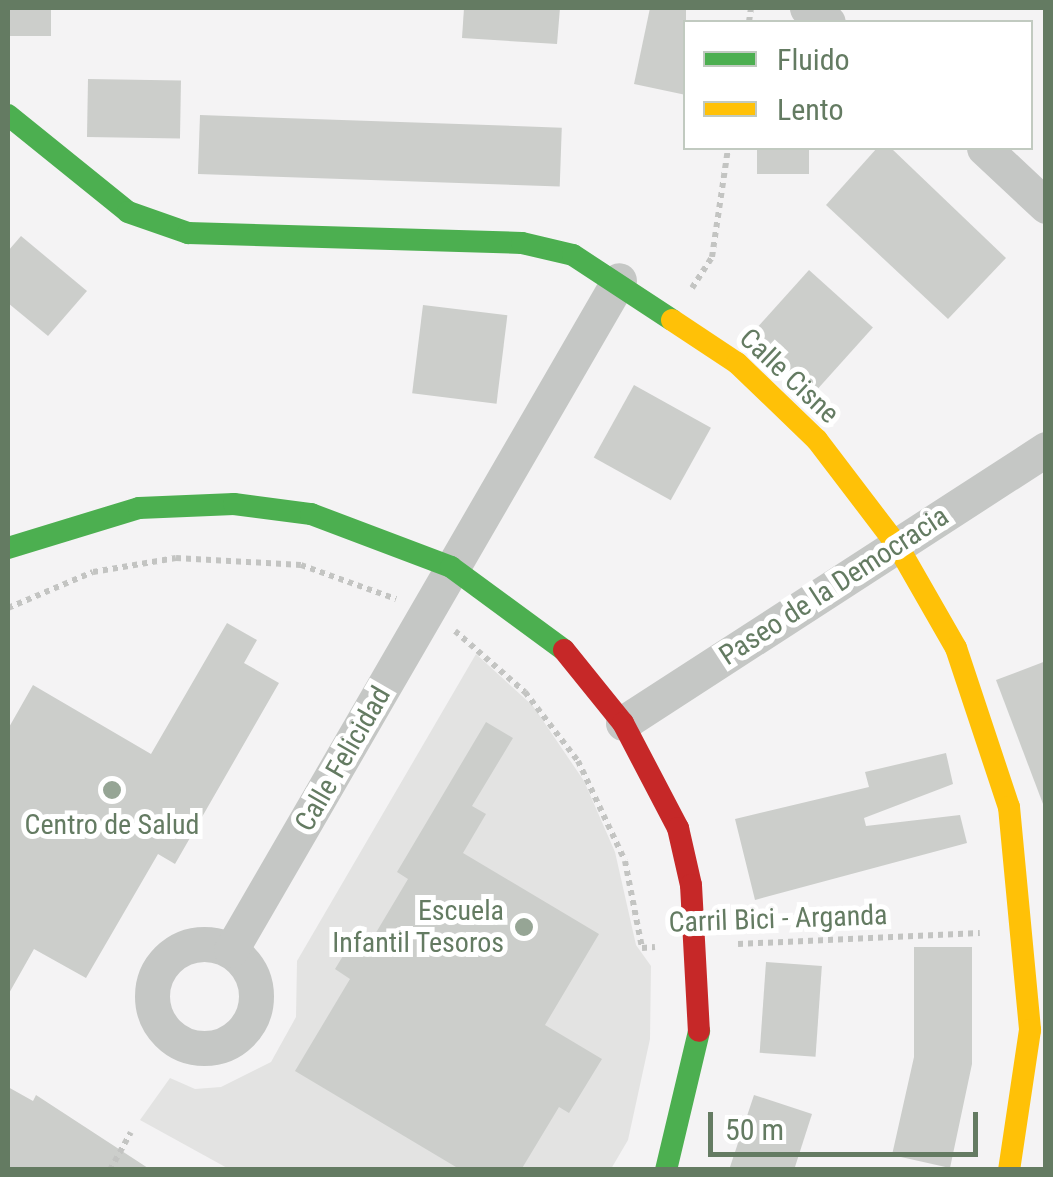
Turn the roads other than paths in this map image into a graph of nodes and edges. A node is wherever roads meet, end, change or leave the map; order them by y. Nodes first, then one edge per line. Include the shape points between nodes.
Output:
1 (8, 115) edge
2 (986, 150) edge
3 (1046, 206) edge
4 (619, 280) junction
5 (1046, 449) edge
6 (897, 545) junction
7 (8, 548) edge
8 (451, 567) junction
9 (623, 723) junction
10 (230, 950) dead end
11 (666, 1170) edge
12 (1009, 1170) edge

1 - 4 street, Calle Cisne via 128,212 188,234 522,243 573,254
2 - 3 street
4 - 6 street, Calle Cisne via 737,363 818,440
4 - 8 street, Calle Felicidad
5 - 6 street, Paseo de la Democracia
6 - 9 street, Paseo de la Democracia
6 - 12 street, Calle Cisne via 956,648 1009,807 1030,1030
7 - 8 street via 139,508 234,504 311,514
8 - 9 street via 556,640
8 - 10 street, Calle Felicidad
9 - 11 street via 678,828 700,946 694,1076

